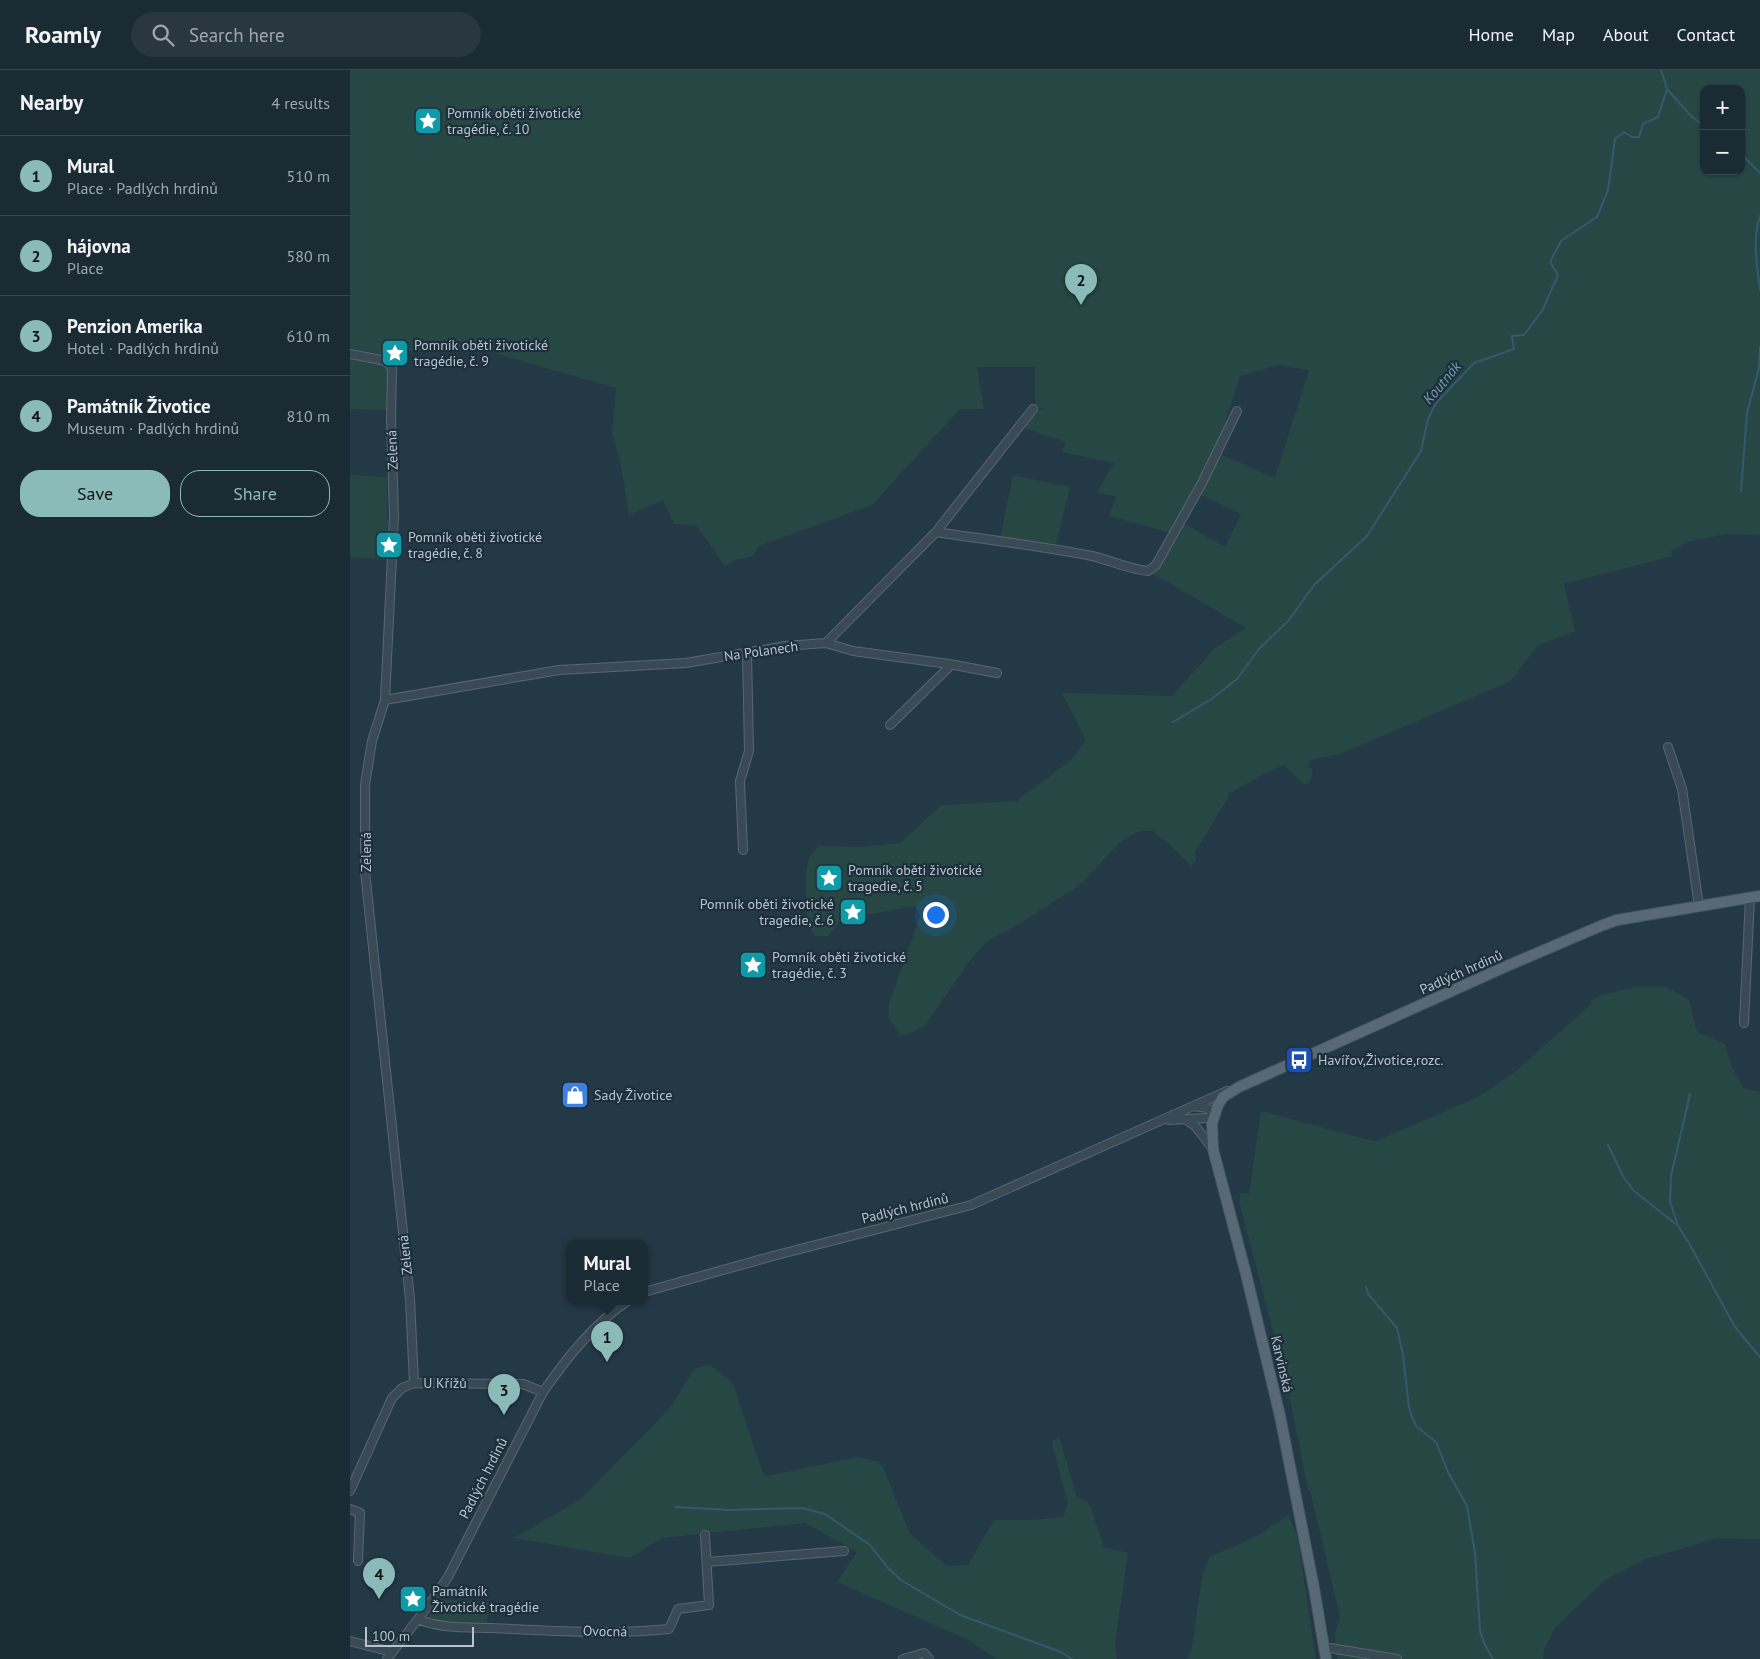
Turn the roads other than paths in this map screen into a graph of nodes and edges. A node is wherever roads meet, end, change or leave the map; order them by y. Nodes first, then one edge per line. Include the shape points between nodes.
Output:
1 (350, 354) edge
2 (1033, 409) dead end
3 (1237, 411) dead end
4 (936, 532) junction
5 (826, 643) junction
6 (746, 652) junction
7 (949, 664) junction
8 (997, 673) dead end
9 (386, 700) junction
10 (890, 725) dead end
11 (1668, 747) dead end
12 (743, 850) dead end
13 (1755, 896) edge
14 (1698, 906) junction
15 (1744, 1023) dead end
16 (1239, 1087) junction
17 (1194, 1106) junction
18 (1215, 1115) junction
19 (1184, 1119) junction
20 (1162, 1121) junction
21 (1213, 1149) junction
22 (648, 1291) edge
23 (621, 1305) edge
24 (414, 1383) junction
25 (543, 1392) junction
26 (350, 1491) edge
27 (350, 1509) edge
28 (705, 1534) dead end
29 (844, 1551) dead end
30 (358, 1561) dead end
31 (707, 1562) junction
32 (418, 1619) junction
33 (350, 1640) edge
34 (1324, 1647) junction
35 (389, 1656) edge
36 (903, 1659) edge
37 (929, 1659) edge
38 (1326, 1659) edge
39 (1397, 1659) edge

1 - 9 street, Zelená via 386,361 392,368 394,516
2 - 4 street
3 - 4 street via 1202,484 1156,565 1148,571 1093,556
4 - 5 street
5 - 6 street, Na Polanech
5 - 7 street via 853,651
6 - 9 street, Na Polanech via 686,663 559,670
6 - 12 street via 749,751 740,782
7 - 8 street
7 - 10 street
9 - 24 street, Zelená via 372,741 366,785 365,870 410,1299
11 - 14 street via 1682,789
13 - 14 main road, Padlých hrdinů
13 - 15 street, Padlých hrdinů
14 - 16 main road, Padlých hrdinů via 1603,925
16 - 17 street, Padlých hrdinů
16 - 18 main road, Karvinská via 1223,1097
17 - 18 street via 1207,1108
17 - 20 street, Padlých hrdinů
18 - 19 street, Padlých hrdinů
18 - 21 main road, Karvinská
19 - 20 street, Padlých hrdinů
19 - 21 street via 1195,1126
20 - 22 street, Padlých hrdinů via 971,1205
21 - 34 main road, Karvinská via 1280,1416
23 - 25 street, Padlých hrdinů via 562,1366
24 - 25 street, U Křížů via 523,1384
24 - 26 street, U Křížů via 402,1388 392,1398
25 - 32 street, Padlých hrdinů via 448,1577
27 - 30 street via 360,1513
28 - 31 street, Ovocná
29 - 31 street
31 - 32 street, Ovocná via 709,1605 678,1609 669,1629 456,1627
32 - 35 street, Padlých hrdinů
33 - 35 street, Padlých hrdinů
34 - 38 main road, Karvinská
34 - 39 street
36 - 37 street via 924,1653

